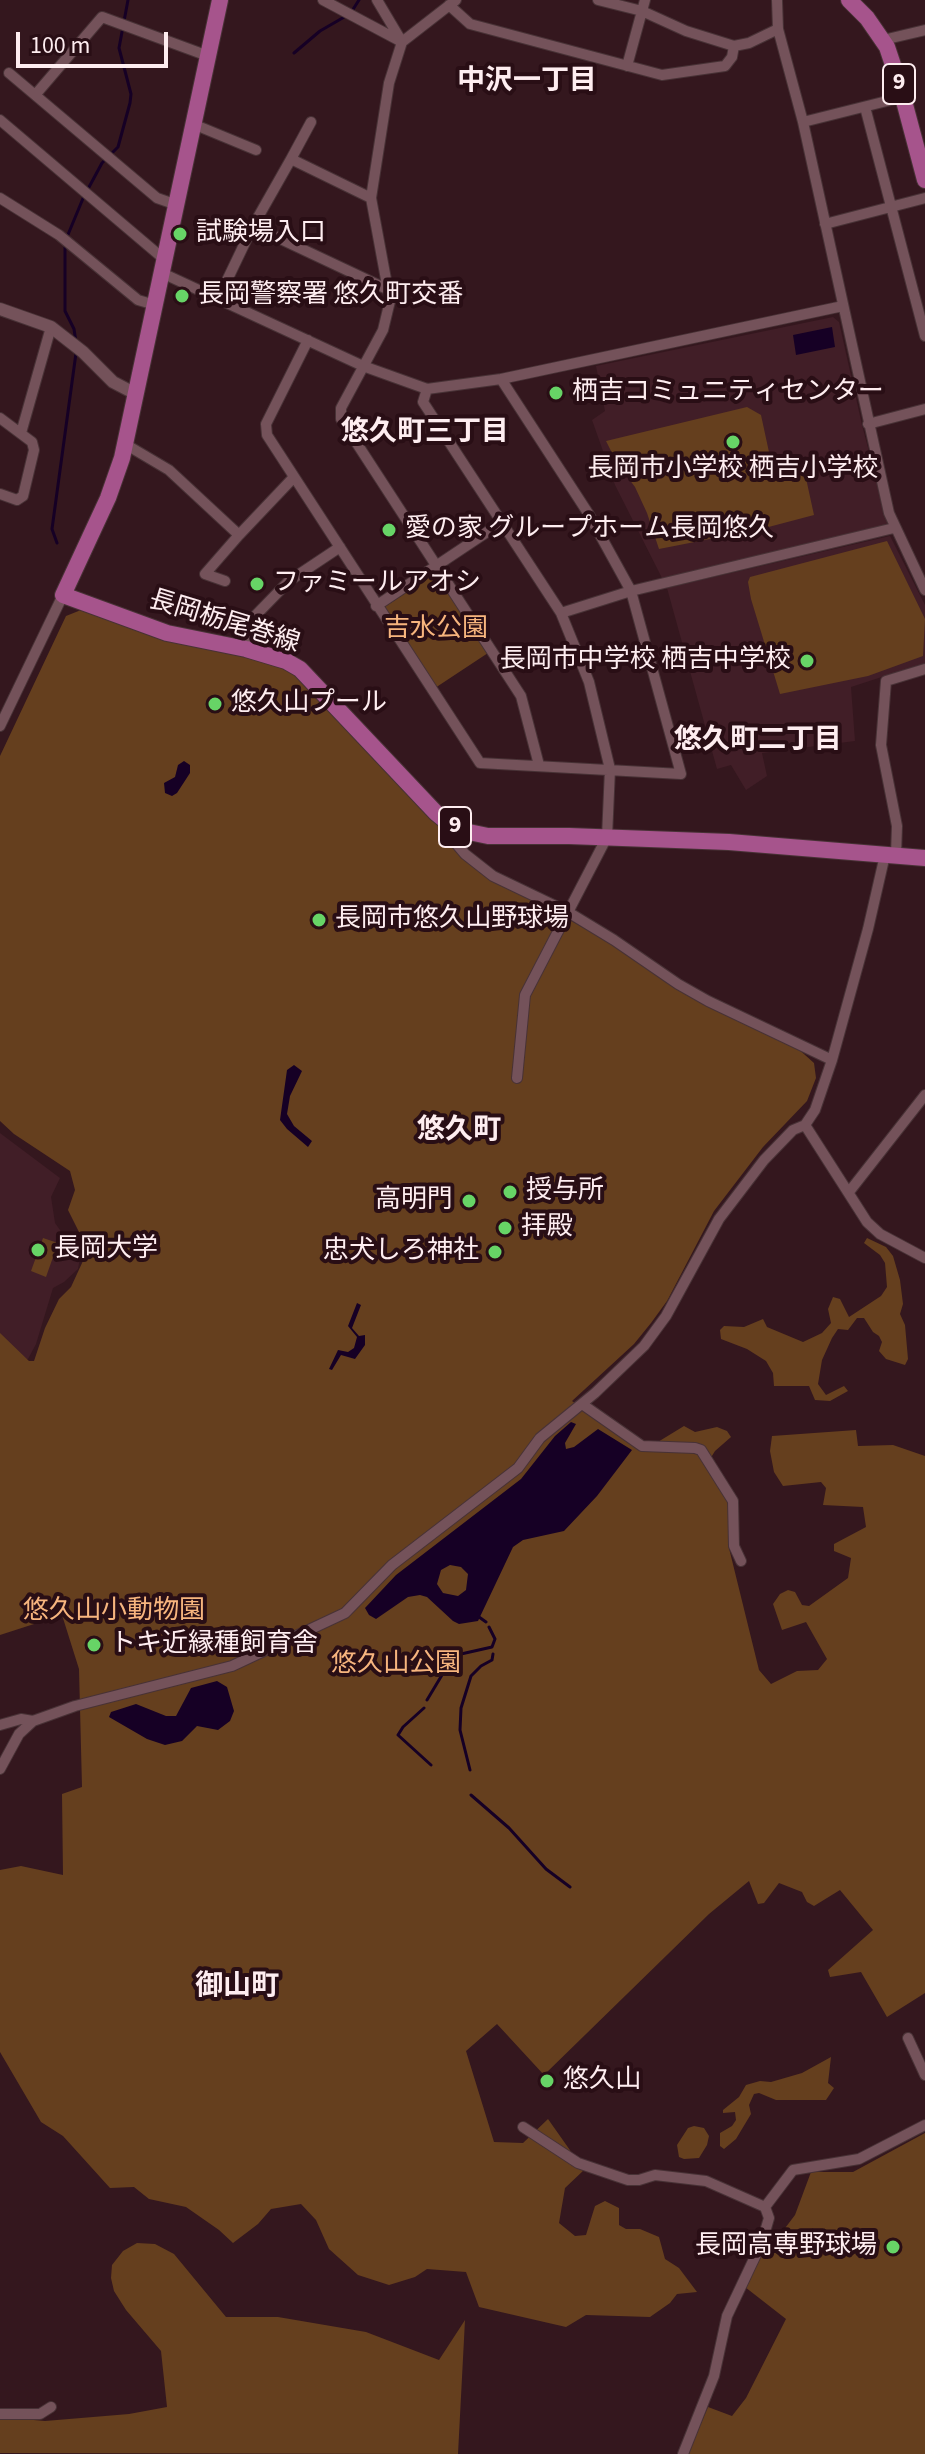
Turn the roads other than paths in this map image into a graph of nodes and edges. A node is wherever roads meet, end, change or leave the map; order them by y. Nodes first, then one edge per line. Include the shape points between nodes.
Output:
1 (220, 0) edge
2 (323, 0) edge
3 (377, 0) edge
4 (598, 0) edge
5 (777, 0) edge
6 (849, 0) edge
7 (453, 3) edge
8 (643, 6) edge
9 (778, 29) junction
10 (925, 30) edge
11 (883, 40) junction
12 (402, 42) junction
13 (734, 46) junction
14 (208, 56) junction
15 (627, 66) junction
16 (9, 73) dead end
17 (36, 94) junction
18 (903, 97) junction
19 (865, 107) junction
20 (0, 120) edge
21 (311, 122) dead end
22 (803, 122) junction
23 (193, 124) junction
24 (256, 150) dead end
25 (291, 159) junction
26 (925, 180) edge
27 (0, 198) edge
28 (371, 198) junction
29 (925, 198) edge
30 (177, 205) junction
31 (891, 207) junction
32 (825, 224) junction
33 (253, 226) junction
34 (163, 266) junction
35 (389, 290) junction
36 (219, 297) junction
37 (155, 305) junction
38 (843, 306) junction
39 (0, 309) edge
40 (51, 327) junction
41 (925, 336) edge
42 (308, 340) junction
43 (363, 366) junction
44 (501, 379) junction
45 (427, 389) junction
46 (136, 394) junction
47 (925, 409) edge
48 (0, 418) edge
49 (868, 424) junction
50 (21, 433) junction
51 (125, 444) junction
52 (294, 477) junction
53 (0, 494) edge
54 (502, 522) junction
55 (894, 528) junction
56 (239, 535) junction
57 (340, 547) junction
58 (437, 568) junction
59 (225, 581) dead end
60 (923, 584) edge
61 (631, 591) junction
62 (63, 595) junction
63 (376, 606) junction
64 (561, 613) junction
65 (246, 649) junction
66 (925, 669) edge
67 (0, 726) edge
68 (539, 765) junction
69 (610, 769) junction
70 (452, 826) junction
71 (607, 837) junction
72 (891, 855) junction
73 (925, 858) edge
74 (568, 912) junction
75 (832, 1060) junction
76 (517, 1078) dead end
77 (925, 1095) edge
78 (805, 1125) junction
79 (849, 1192) junction
80 (925, 1258) edge
81 (582, 1404) junction
82 (741, 1561) dead end
83 (33, 1721) junction
84 (0, 1725) edge
85 (0, 1769) edge
86 (908, 2038) dead end
87 (925, 2075) edge
88 (925, 2125) edge
89 (523, 2127) dead end
90 (765, 2207) junction
91 (51, 2407) dead end
92 (0, 2414) edge
93 (683, 2454) edge

1 - 14 main road
2 - 12 street
3 - 12 street
4 - 8 street
5 - 9 street
6 - 11 main road, 9
7 - 12 street
7 - 15 street via 470,24
8 - 13 street via 686,31
8 - 15 street
9 - 13 street
9 - 22 street
10 - 11 street
11 - 18 main road, 9
12 - 28 street via 389,83
13 - 15 street via 721,68 662,75
14 - 17 street via 102,17
14 - 23 main road
16 - 17 street
17 - 30 street via 157,198
18 - 19 street
18 - 26 main road, 9
19 - 22 street
19 - 31 street
20 - 34 street
21 - 25 street
22 - 32 street
23 - 24 street
23 - 30 main road
25 - 28 street
25 - 33 street
27 - 37 street via 59,235 138,300
28 - 35 street
29 - 31 street
30 - 34 main road
31 - 32 street
31 - 41 street
32 - 38 street
33 - 35 street
33 - 36 street
34 - 36 street
34 - 37 main road
35 - 43 street via 387,318
36 - 42 street
37 - 46 main road
38 - 44 street
38 - 49 street
39 - 40 street
40 - 46 street via 113,382
40 - 50 street
42 - 43 street
42 - 52 street via 266,424 267,435
43 - 45 street
43 - 58 street via 341,408 341,419
44 - 45 street
44 - 61 street via 588,513
45 - 54 street via 423,402
46 - 51 main road
47 - 49 street
48 - 50 street
49 - 55 street
50 - 53 street via 34,444 25,492 17,500
51 - 56 street via 169,470
51 - 62 main road via 108,498
52 - 56 street
52 - 57 street
54 - 58 street
54 - 64 street
55 - 60 street
55 - 61 street
56 - 59 street via 205,574
57 - 63 street
57 - 65 street via 289,581 253,618
58 - 63 street
58 - 68 street via 521,696
61 - 64 street
61 - 69 street via 681,774
62 - 65 main road, 長岡栃尾巻線 / 9 via 167,633
62 - 67 street
63 - 68 street via 480,763
64 - 69 street via 589,682
65 - 70 main road, 長岡栃尾巻線 / 9 via 300,669
66 - 72 street via 886,681 881,745 897,826
68 - 69 street
69 - 71 street
70 - 71 main road, 長岡栃尾巻線 / 9 via 488,836
70 - 74 street via 454,841 479,867
71 - 72 main road, 長岡栃尾巻線 / 9
71 - 74 street
72 - 73 main road, 長岡栃尾巻線 / 9
72 - 75 street
74 - 75 street via 678,984
74 - 76 street via 525,995
75 - 78 street
77 - 79 street
78 - 79 street
78 - 81 street via 782,1141 719,1219 656,1332
79 - 80 street via 880,1234
81 - 82 street via 642,1446 701,1450 733,1501 734,1546
81 - 83 street via 556,1421 518,1468 392,1565 345,1613 232,1666
83 - 84 street
83 - 85 street via 19,1734
86 - 87 street
88 - 90 street via 859,2159 793,2170
89 - 90 street via 578,2163 603,2172 628,2180 655,2175 706,2181
90 - 93 street via 769,2218 762,2242 727,2316 714,2376
91 - 92 street via 40,2414

